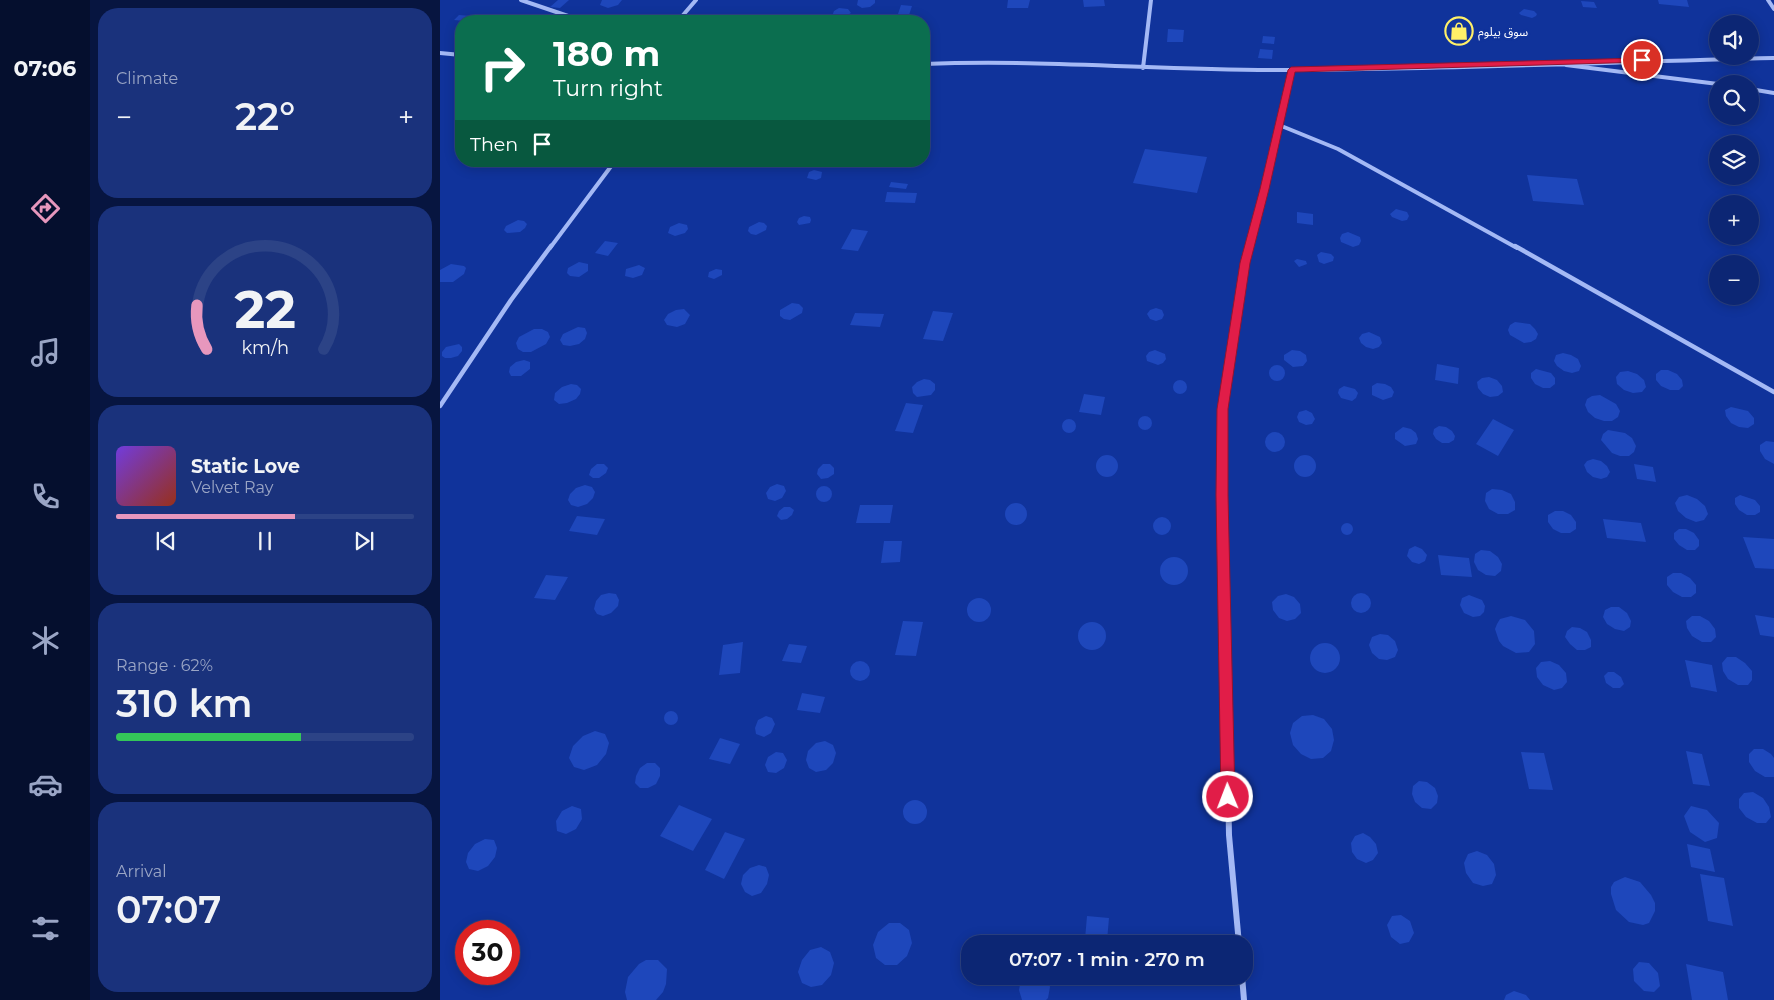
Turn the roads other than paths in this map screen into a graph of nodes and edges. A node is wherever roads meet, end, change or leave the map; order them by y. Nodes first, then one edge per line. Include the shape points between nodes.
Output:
1 (521, 0) edge
2 (696, 0) edge
3 (1151, 0) edge
4 (1768, 0) edge
5 (1774, 9) edge
6 (565, 15) edge
7 (683, 15) edge
8 (440, 54) edge
9 (455, 55) edge
10 (1774, 58) edge
11 (1548, 62) junction
12 (930, 64) edge
13 (1143, 68) junction
14 (1291, 70) junction
15 (1709, 83) edge
16 (1759, 90) edge
17 (1774, 93) edge
18 (1279, 125) junction
19 (611, 167) edge
20 (1774, 392) edge
21 (440, 406) edge
22 (1238, 935) edge
23 (1243, 985) edge
24 (1244, 1000) edge

1 - 6 street
2 - 7 street
3 - 13 street
4 - 5 street
8 - 9 street
10 - 11 street
11 - 14 street
11 - 15 street
12 - 13 street via 972,62
13 - 14 street
14 - 18 street
16 - 17 street
18 - 20 street via 1338,149
18 - 22 street via 1245,263 1223,409 1229,835
19 - 21 street via 511,300
23 - 24 street

